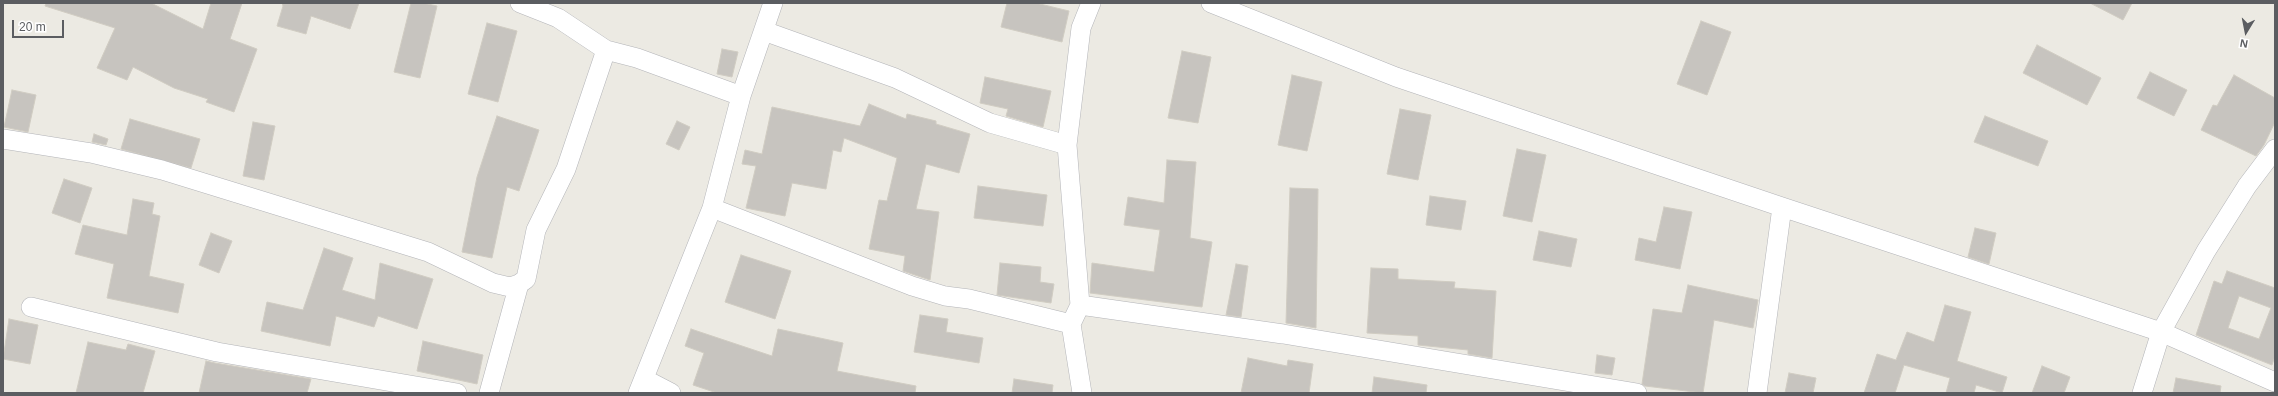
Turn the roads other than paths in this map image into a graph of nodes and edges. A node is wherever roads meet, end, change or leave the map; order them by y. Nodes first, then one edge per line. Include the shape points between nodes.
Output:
1 (520, 3) edge
2 (773, 3) edge
3 (1091, 3) edge
4 (1211, 3) edge
5 (764, 31) junction
6 (606, 50) junction
7 (741, 96) junction
8 (3, 139) edge
9 (1067, 145) junction
10 (2275, 149) edge
11 (1782, 207) junction
12 (712, 208) junction
13 (519, 284) junction
14 (1080, 305) junction
15 (31, 307) dead end
16 (1071, 324) junction
17 (2161, 332) junction
18 (2275, 382) edge
19 (641, 386) edge
20 (457, 393) edge
21 (489, 393) edge
22 (671, 393) edge
23 (1082, 393) edge
24 (1637, 393) edge
25 (1757, 393) edge
26 (2142, 393) edge

1 - 6 street via 558,18
2 - 5 street
3 - 9 street via 1081,28
4 - 11 street via 1396,76
5 - 7 street
5 - 9 street via 895,78 990,123
6 - 7 street via 638,58
6 - 13 street via 566,169 536,230 526,279
7 - 12 street
8 - 13 street via 91,153 162,170 428,252 493,283 510,287
9 - 14 street
10 - 17 street via 2247,186 2206,251
11 - 17 street
11 - 25 street
12 - 16 street via 912,286 945,296 969,299
12 - 19 street
13 - 21 street
14 - 16 street
14 - 24 street via 1283,334
15 - 20 street via 217,352
16 - 23 street
17 - 18 street
17 - 26 street
19 - 22 street

